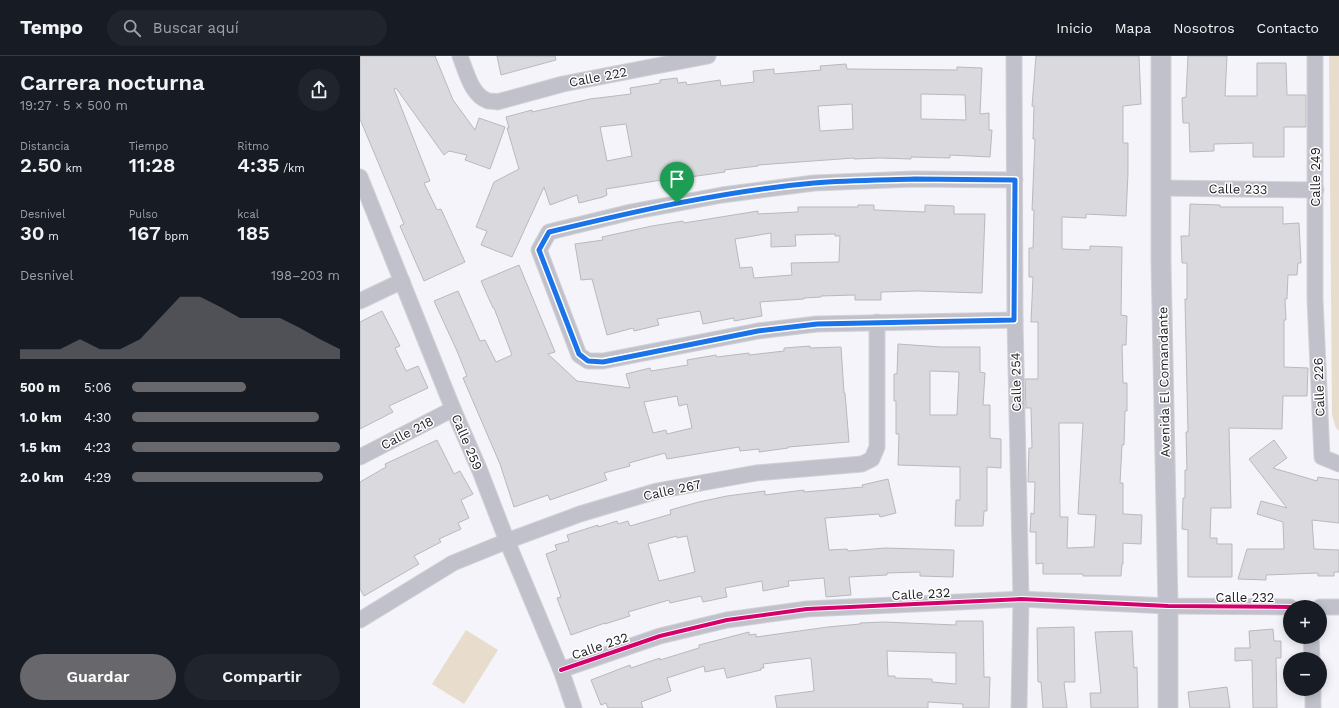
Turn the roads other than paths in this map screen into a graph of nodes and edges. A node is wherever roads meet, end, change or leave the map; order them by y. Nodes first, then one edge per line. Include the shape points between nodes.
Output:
1 (460, 56) edge
2 (708, 56) edge
3 (1014, 56) edge
4 (1161, 56) edge
5 (1315, 56) edge
6 (360, 177) edge
7 (1015, 180) junction
8 (1161, 188) junction
9 (1316, 190) junction
10 (402, 281) junction
11 (1315, 298) joint
12 (360, 301) edge
13 (1014, 320) junction
14 (877, 322) junction
15 (453, 408) junction
16 (360, 457) edge
17 (1339, 464) edge
18 (507, 541) junction
19 (1021, 598) junction
20 (1168, 606) junction
21 (1283, 607) edge
22 (1327, 607) edge
23 (1339, 607) edge
24 (360, 620) edge
25 (561, 670) junction
26 (1312, 696) edge
27 (574, 708) edge
28 (1019, 708) edge
29 (1168, 708) edge
30 (1313, 708) edge

1 - 2 street, Calle 222 via 473,88 488,101 497,102 563,84
3 - 7 street, Calle 254
4 - 8 street, Avenida El Comandante
5 - 9 street, Calle 249
6 - 10 street, Calle 259
7 - 13 street, Calle 254
7 - 14 street via 914,179 814,183 722,195 631,212 549,232 539,250 579,354 588,361 603,362 758,331 817,324
8 - 9 street, Calle 233
8 - 20 street, Avenida El Comandante
9 - 11 street, Calle 249
10 - 12 street
10 - 15 street, Calle 259
11 - 17 street, Calle 226 via 1322,457
13 - 14 street
13 - 19 street, Calle 254
14 - 18 street, Calle 267 via 877,447 872,459 862,464 756,473 657,491 580,514
15 - 16 street, Calle 218
15 - 18 street, Calle 259
18 - 24 street, Calle 267 via 453,564
18 - 25 street, Calle 259
19 - 20 street, Calle 232
19 - 25 street, Calle 232 via 807,609 727,620 660,636
19 - 28 street, Calle 254
20 - 21 street, Calle 232
20 - 29 street, Avenida El Comandante
22 - 23 street
25 - 27 street, Calle 259
26 - 30 street

